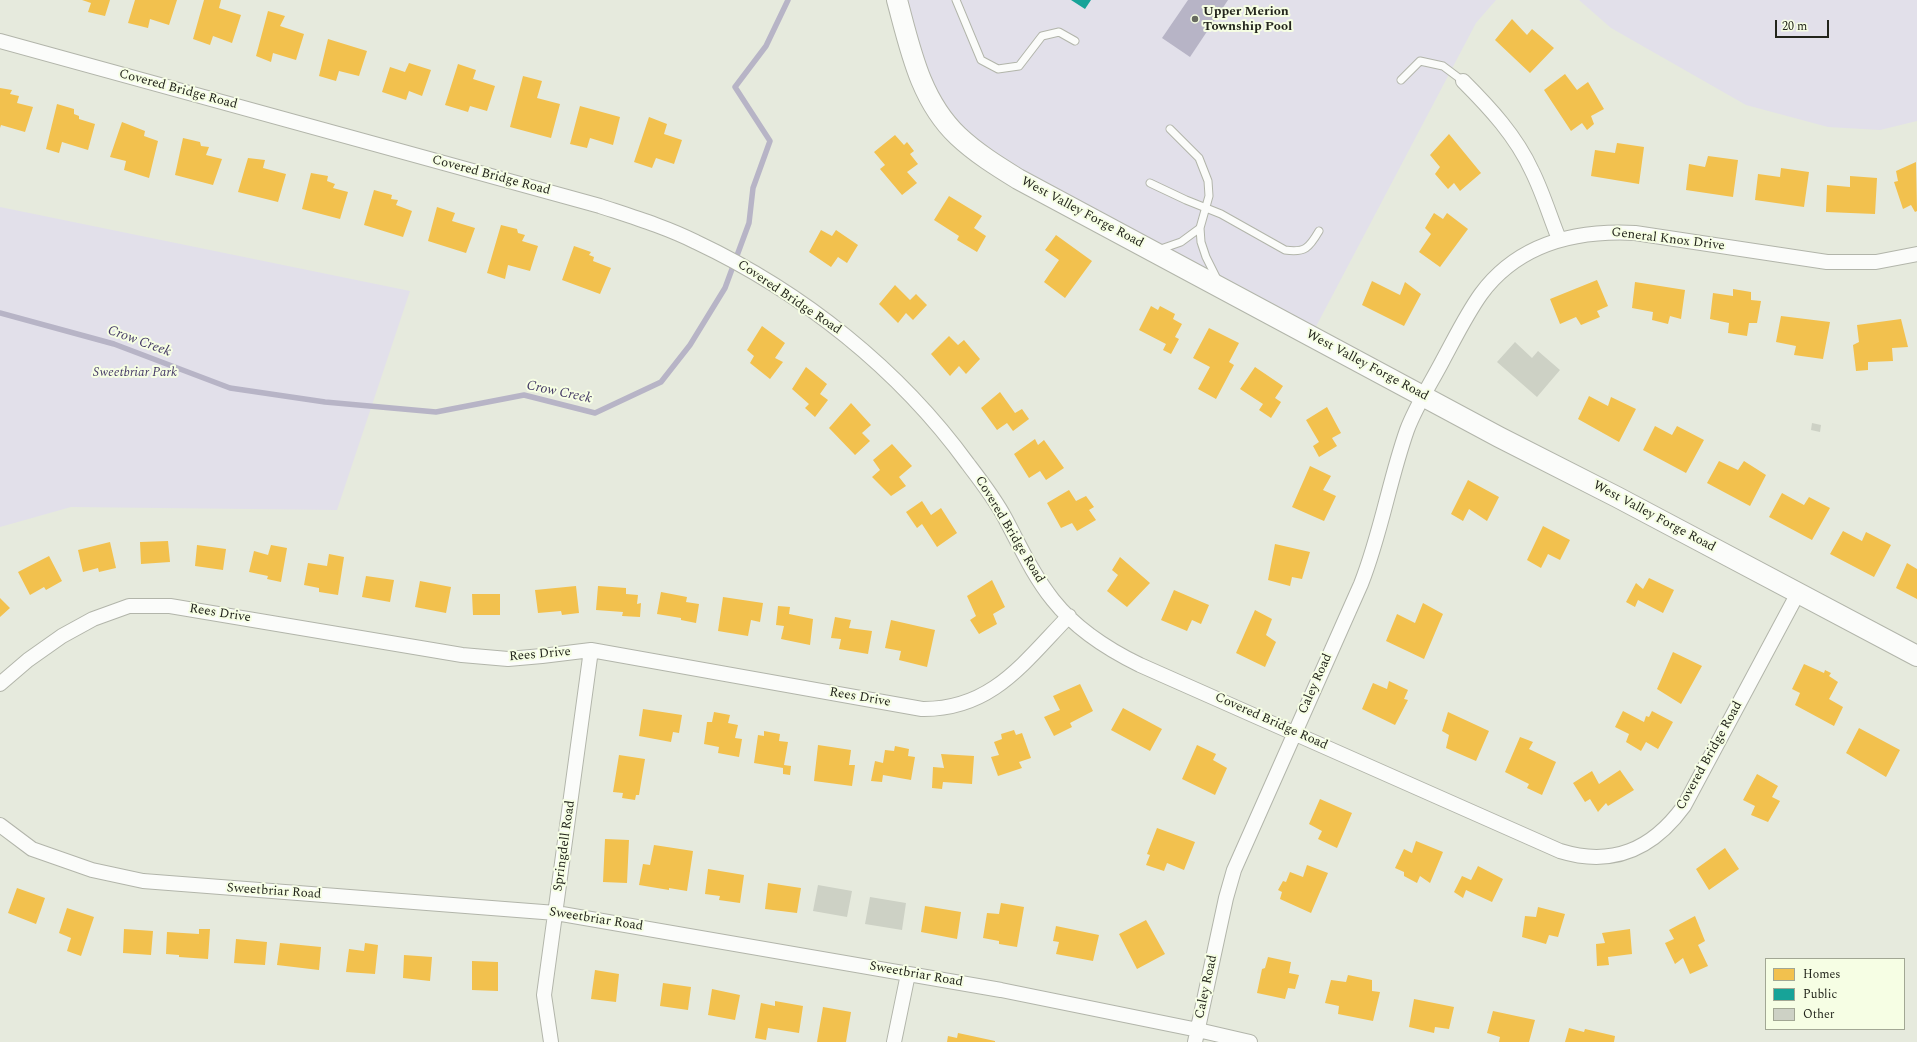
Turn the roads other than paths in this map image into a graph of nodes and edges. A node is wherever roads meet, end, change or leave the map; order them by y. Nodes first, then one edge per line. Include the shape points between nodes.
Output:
1 (897, 0) edge
2 (956, 0) edge
3 (0, 41) edge
4 (1075, 41) dead end
5 (1401, 80) dead end
6 (1463, 82) joint
7 (1170, 129) dead end
8 (1150, 183) dead end
9 (1206, 208) junction
10 (1200, 228) junction
11 (1319, 231) dead end
12 (1559, 240) junction
13 (1154, 252) junction
14 (1917, 254) edge
15 (1222, 288) junction
16 (1424, 396) junction
17 (1798, 593) junction
18 (1068, 616) junction
19 (591, 650) junction
20 (1917, 656) edge
21 (0, 684) edge
22 (1294, 732) junction
23 (0, 825) edge
24 (556, 913) junction
25 (908, 974) junction
26 (1196, 1036) edge
27 (551, 1042) edge
28 (894, 1042) edge
29 (1250, 1042) edge

1 - 13 main road, West Valley Forge Road via 926,93 944,121 957,135 1018,179
2 - 4 lane via 981,60 998,69 1019,66 1042,36 1060,32
3 - 18 street, Covered Bridge Road via 600,206 666,229 722,255 819,315 870,357 918,403 969,465 1004,516 1042,585
5 - 6 lane via 1420,61 1443,66
6 - 12 street via 1494,114 1522,152 1540,188
7 - 9 lane via 1199,158 1208,181 1209,196
8 - 9 lane
9 - 10 lane
9 - 11 lane via 1285,250 1303,250 1311,245
10 - 13 lane via 1181,242
10 - 15 lane via 1203,249
12 - 14 street, General Knox Drive via 1586,234 1635,233 1827,262 1852,263 1876,262
12 - 16 street, General Knox Drive via 1516,261 1482,293 1468,313
13 - 15 main road, West Valley Forge Road
15 - 16 main road, West Valley Forge Road
16 - 17 main road, West Valley Forge Road
16 - 22 street, Caley Road via 1407,431 1370,561
17 - 20 main road, West Valley Forge Road
17 - 22 street, Covered Bridge Road via 1684,806 1656,837 1639,848 1619,855 1578,857 1560,851
18 - 19 street, Rees Drive via 998,686 980,698 942,709 922,709
18 - 22 street, Covered Bridge Road via 1115,653
19 - 21 street, Rees Drive via 508,659 462,655 170,606 129,606 93,619 62,636
19 - 24 street, Springdell Road
22 - 26 street, Caley Road via 1234,870
23 - 24 street, Sweetbriar Road via 32,849 92,870 143,881
24 - 25 street, Sweetbriar Road
24 - 27 street, Springdell Road via 544,995
25 - 26 street, Sweetbriar Road via 1001,990
25 - 28 street
26 - 29 street, Sweetbriar Road

